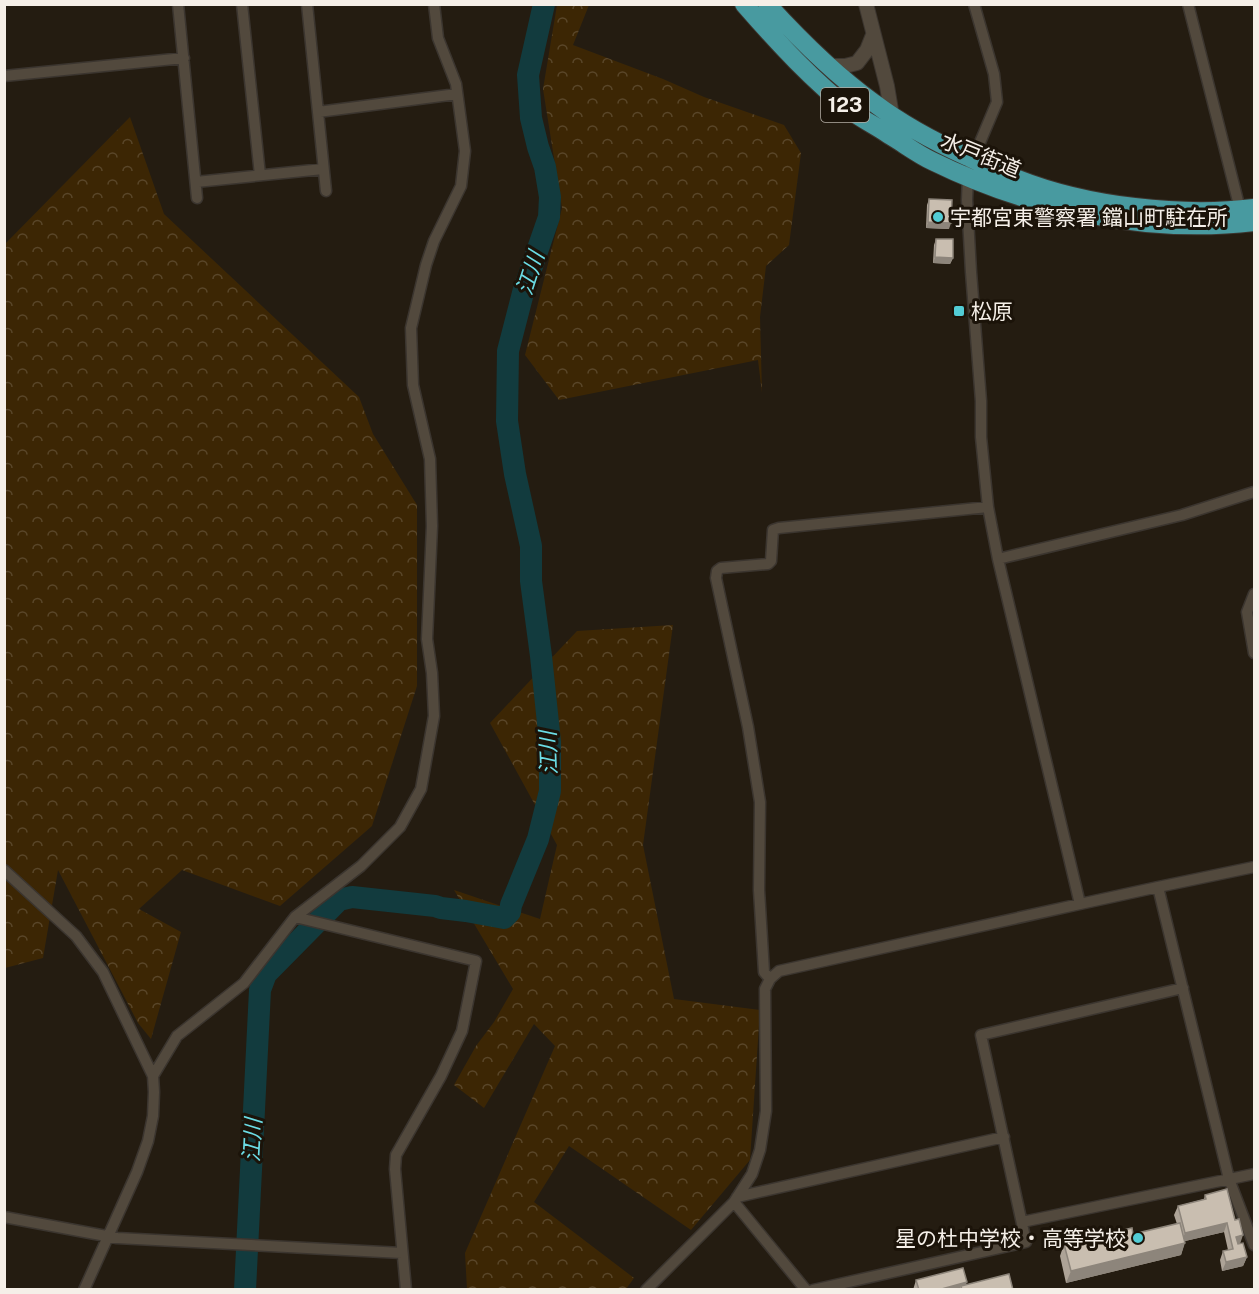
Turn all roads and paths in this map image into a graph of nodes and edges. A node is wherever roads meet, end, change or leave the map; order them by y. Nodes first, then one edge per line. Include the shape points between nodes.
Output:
1 (178, 4) edge
2 (242, 4) edge
3 (307, 4) edge
4 (434, 4) edge
5 (744, 4) edge
6 (767, 4) edge
7 (866, 4) edge
8 (974, 4) edge
9 (1188, 4) edge
10 (873, 35) junction
11 (184, 58) junction
12 (830, 66) junction
13 (4, 76) edge
14 (457, 94) junction
15 (318, 112) junction
16 (888, 124) junction
17 (970, 168) junction
18 (323, 169) junction
19 (260, 175) junction
20 (196, 182) junction
21 (326, 191) dead end
22 (197, 198) dead end
23 (1247, 208) edge
24 (1254, 222) edge
25 (1254, 492) edge
26 (988, 507) junction
27 (998, 559) junction
28 (1254, 594) edge
29 (1254, 653) edge
30 (1254, 867) edge
31 (4, 870) edge
32 (1158, 887) junction
33 (1080, 904) junction
34 (295, 917) junction
35 (770, 979) junction
36 (1183, 988) junction
37 (153, 1076) junction
38 (1004, 1137) junction
39 (1254, 1174) edge
40 (1229, 1179) junction
41 (735, 1200) junction
42 (4, 1217) edge
43 (1022, 1222) junction
44 (108, 1236) junction
45 (1254, 1245) edge
46 (402, 1253) junction
47 (84, 1290) edge
48 (406, 1290) edge
49 (646, 1290) edge
50 (806, 1290) edge
51 (813, 1290) edge

1 - 11 street
2 - 19 street
3 - 15 street
4 - 14 street via 438,38
5 - 16 highway, 水戸街道 / 123 via 818,82 857,115
6 - 12 highway, 水戸街道 / 123
7 - 10 street
8 - 17 street via 994,74 997,102
9 - 23 street
10 - 12 street via 857,63
10 - 16 street via 887,87
11 - 13 street
11 - 20 street
12 - 16 highway, 水戸街道 / 123
14 - 15 street
14 - 34 street via 465,151 461,186 434,241 411,328 413,385 430,459 432,526 427,639 434,716 421,789 400,827 385,843 362,866
15 - 18 street
16 - 17 highway, 水戸街道 / 123 via 936,142
17 - 23 highway, 水戸街道 / 123 via 1085,199 1176,210
17 - 24 highway, 水戸街道 / 123 via 1008,192 1084,213 1144,223
17 - 26 street via 967,200
18 - 19 street
18 - 21 street
19 - 20 street
20 - 22 street
25 - 27 street via 1182,516
26 - 27 street
26 - 35 street via 779,528 773,530 768,564 721,568 717,572 760,802 759,890 764,972
27 - 33 street
28 - 29 street via 1247,612
30 - 32 street
31 - 37 street via 76,936 103,972
32 - 33 street
32 - 36 street
33 - 35 street via 779,971
34 - 37 street via 244,983 177,1036
34 - 46 street via 477,962 462,1031 396,1155
35 - 41 street via 765,989 766,1111 762,1140 752,1174
36 - 38 street via 981,1035
36 - 40 street
37 - 44 street via 153,1116 148,1141
38 - 41 street
38 - 43 street
39 - 40 street
40 - 43 street
40 - 45 street
41 - 49 street
41 - 50 street
42 - 44 street
43 - 51 street via 1026,1242
44 - 46 street
44 - 47 street
46 - 48 street

